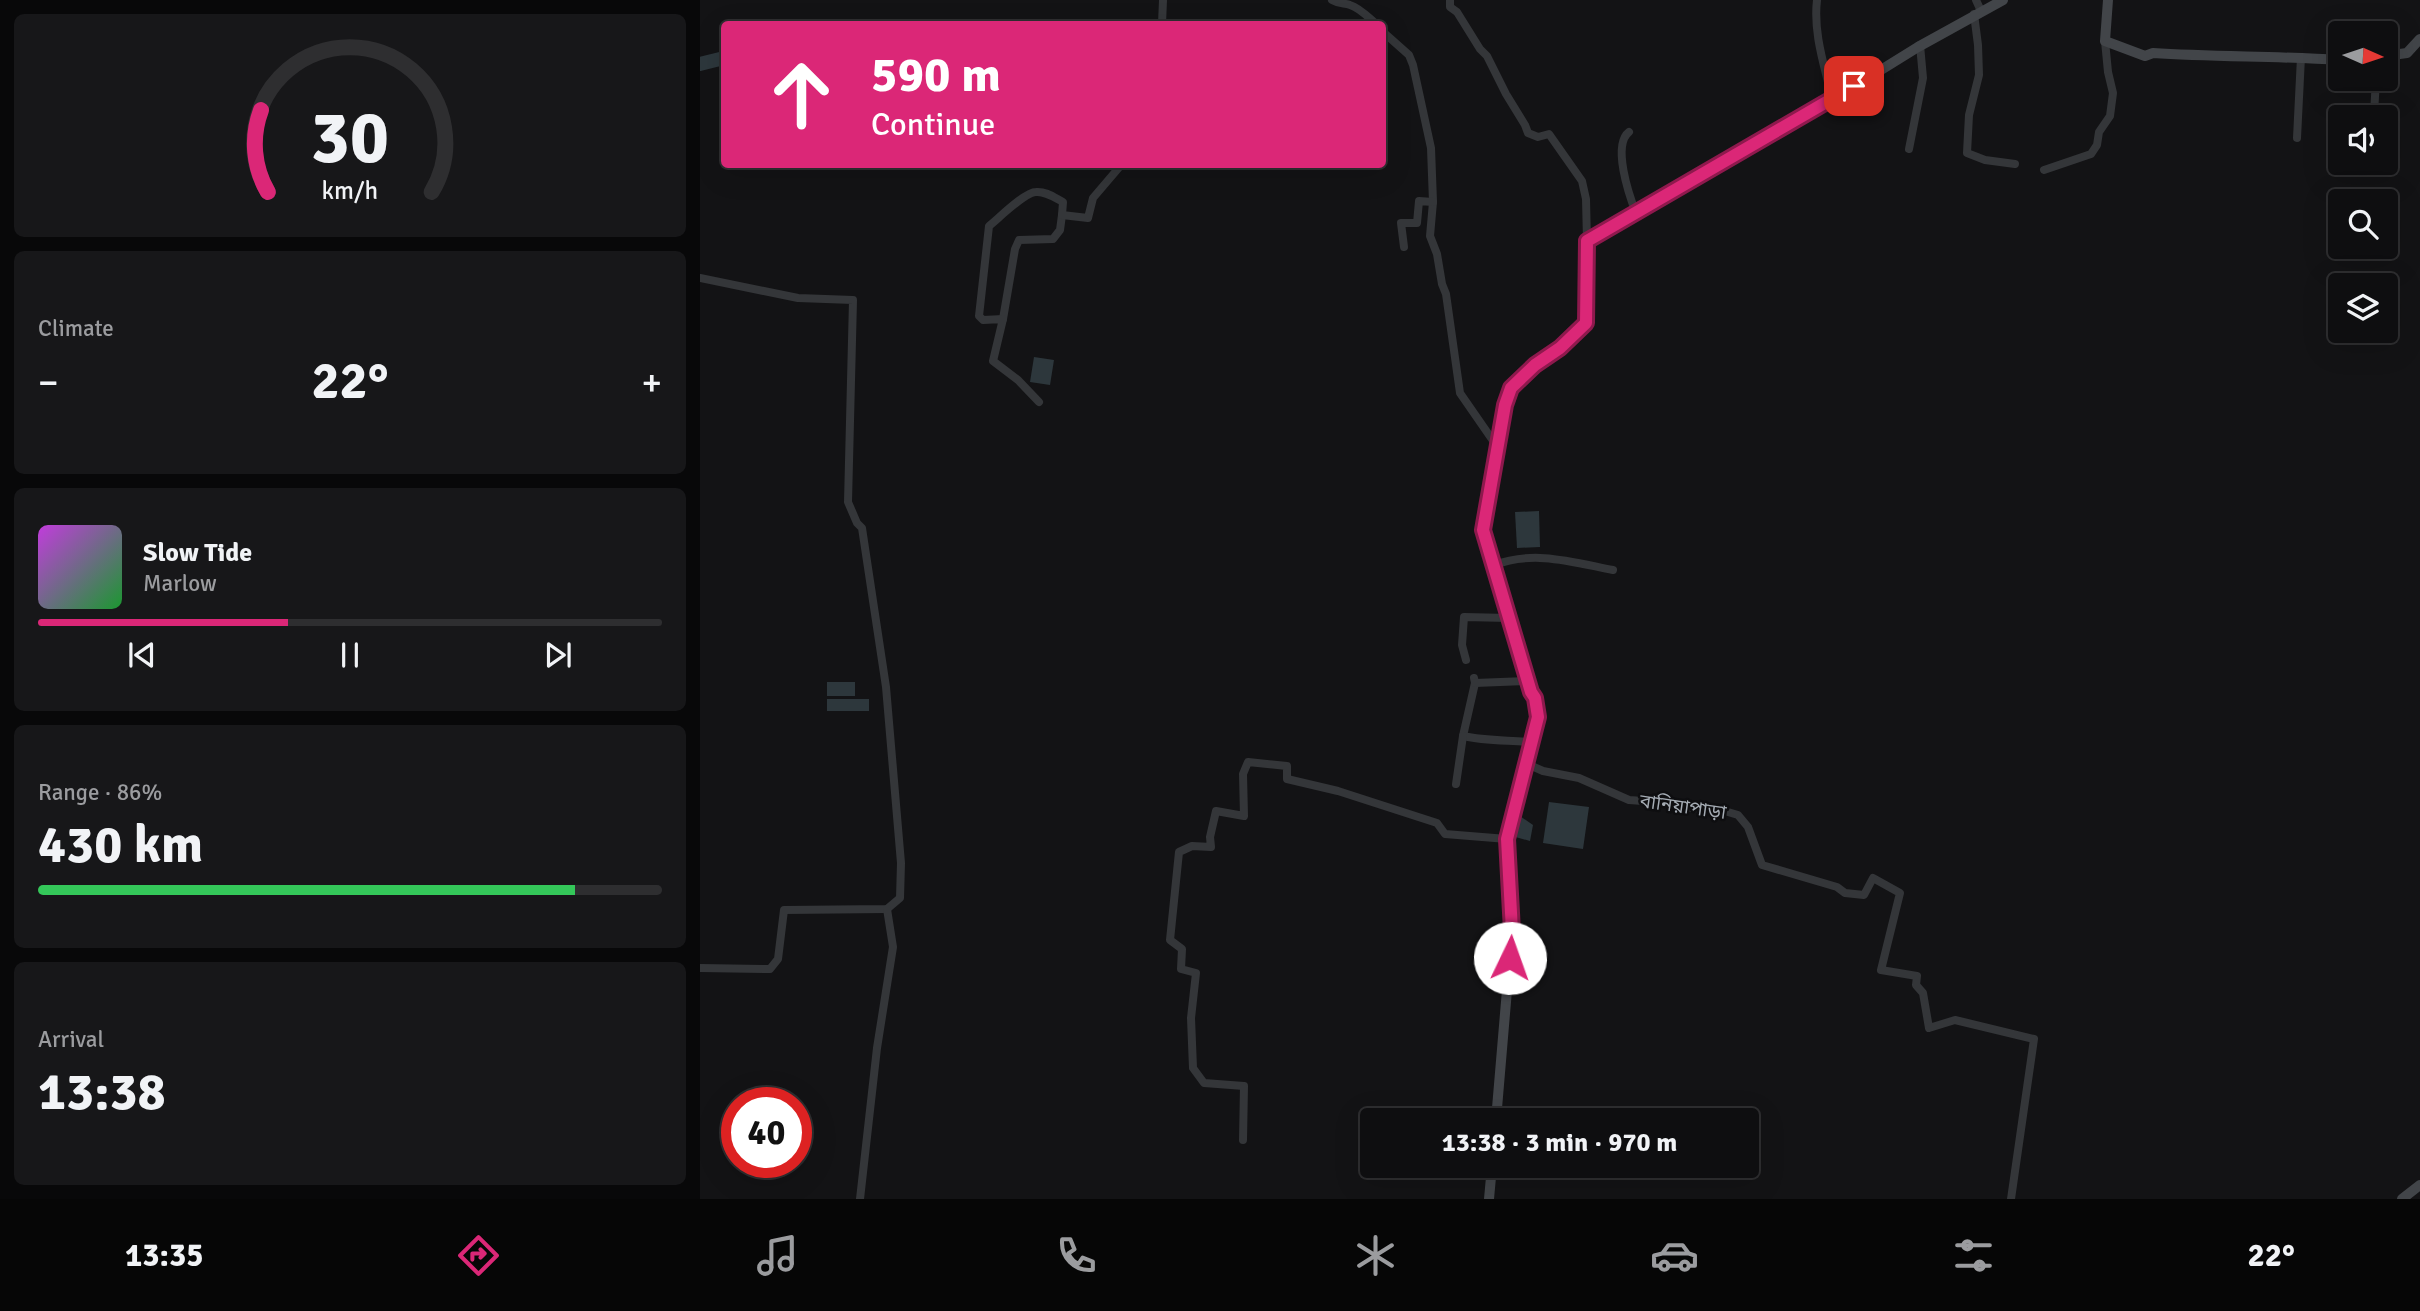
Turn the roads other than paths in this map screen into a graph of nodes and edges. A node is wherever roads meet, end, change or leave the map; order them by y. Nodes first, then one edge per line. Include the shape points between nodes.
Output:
1 (1163, 0) edge
2 (1332, 0) edge
3 (1450, 0) edge
4 (1817, 0) edge
5 (2003, 0) edge
6 (2108, 0) edge
7 (1977, 8) edge
8 (1162, 21) edge
9 (1373, 21) edge
10 (1386, 35) edge
11 (2420, 39) edge
12 (2105, 41) junction
13 (1920, 45) junction
14 (2398, 54) edge
15 (2301, 57) junction
16 (2328, 59) edge
17 (1832, 99) junction
18 (1629, 132) dead end
19 (2297, 138) dead end
20 (1909, 149) dead end
21 (2015, 164) dead end
22 (1119, 168) edge
23 (2045, 170) dead end
24 (1433, 202) junction
25 (1636, 213) junction
26 (1062, 215) junction
27 (1587, 241) junction
28 (1404, 247) dead end
29 (700, 278) edge
30 (1003, 319) junction
31 (1038, 402) dead end
32 (1496, 445) junction
33 (1494, 565) junction
34 (1613, 570) dead end
35 (1509, 618) junction
36 (1466, 660) dead end
37 (1527, 681) junction
38 (1463, 736) junction
39 (1531, 742) junction
40 (1525, 764) junction
41 (1456, 784) dead end
42 (1507, 839) junction
43 (887, 909) junction
44 (700, 968) edge
45 (1497, 1108) edge
46 (1243, 1140) dead end
47 (1491, 1178) edge
48 (2420, 1185) edge
49 (860, 1199) edge
50 (1489, 1199) edge
51 (2011, 1199) edge
52 (2402, 1199) edge

1 - 8 street
2 - 9 street via 1351,5
3 - 27 street via 1450,7 1488,56 1528,134 1549,134 1582,181
4 - 17 street via 1815,20
5 - 7 street
6 - 12 street
7 - 13 street
7 - 21 street via 1979,75 1969,115 1967,153
10 - 24 street via 1409,55 1413,65 1431,148
11 - 14 street via 2407,53
12 - 15 street via 2145,55
12 - 23 street via 2113,93 2110,117 2091,154
13 - 17 street
13 - 20 street via 1923,78
15 - 16 street
15 - 19 street
17 - 25 street
18 - 25 street via 1620,147
22 - 26 street via 1093,198 1088,218
24 - 28 street via 1419,201 1417,223 1401,223
24 - 32 street via 1430,236 1446,294 1460,393
25 - 27 street
26 - 30 street via 1053,239 1019,240
26 - 30 street via 1063,202 1035,192 989,226 979,316
27 - 32 street via 1586,323 1511,388
29 - 43 street via 798,298 853,300 848,502 862,528 871,574 901,863 900,898
30 - 31 street via 993,361
32 - 33 street via 1483,530
33 - 34 street via 1546,557
33 - 35 street
35 - 36 street via 1464,617
35 - 37 street
37 - 38 street via 1474,680
37 - 39 street via 1538,717
38 - 39 street
38 - 41 street
39 - 40 street
40 - 42 street
40 - 51 street, বানিয়াপাড়া via 1579,778 1629,800 1738,815 1748,827 1762,865 1845,893 1864,895 1873,878 1900,893 1881,970 1917,976 1929,1028 1955,1020 2034,1040
42 - 45 street via 1512,931
42 - 46 street via 1445,834 1437,823 1287,779 1287,766 1248,762 1243,774 1244,816 1216,811 1211,847 1192,846 1179,852 1170,940 1182,949 1181,969 1196,973 1191,1018 1193,1068 1204,1083 1244,1086
43 - 44 street via 784,910 778,960 771,969
43 - 49 street via 893,947
47 - 50 street
48 - 52 street

